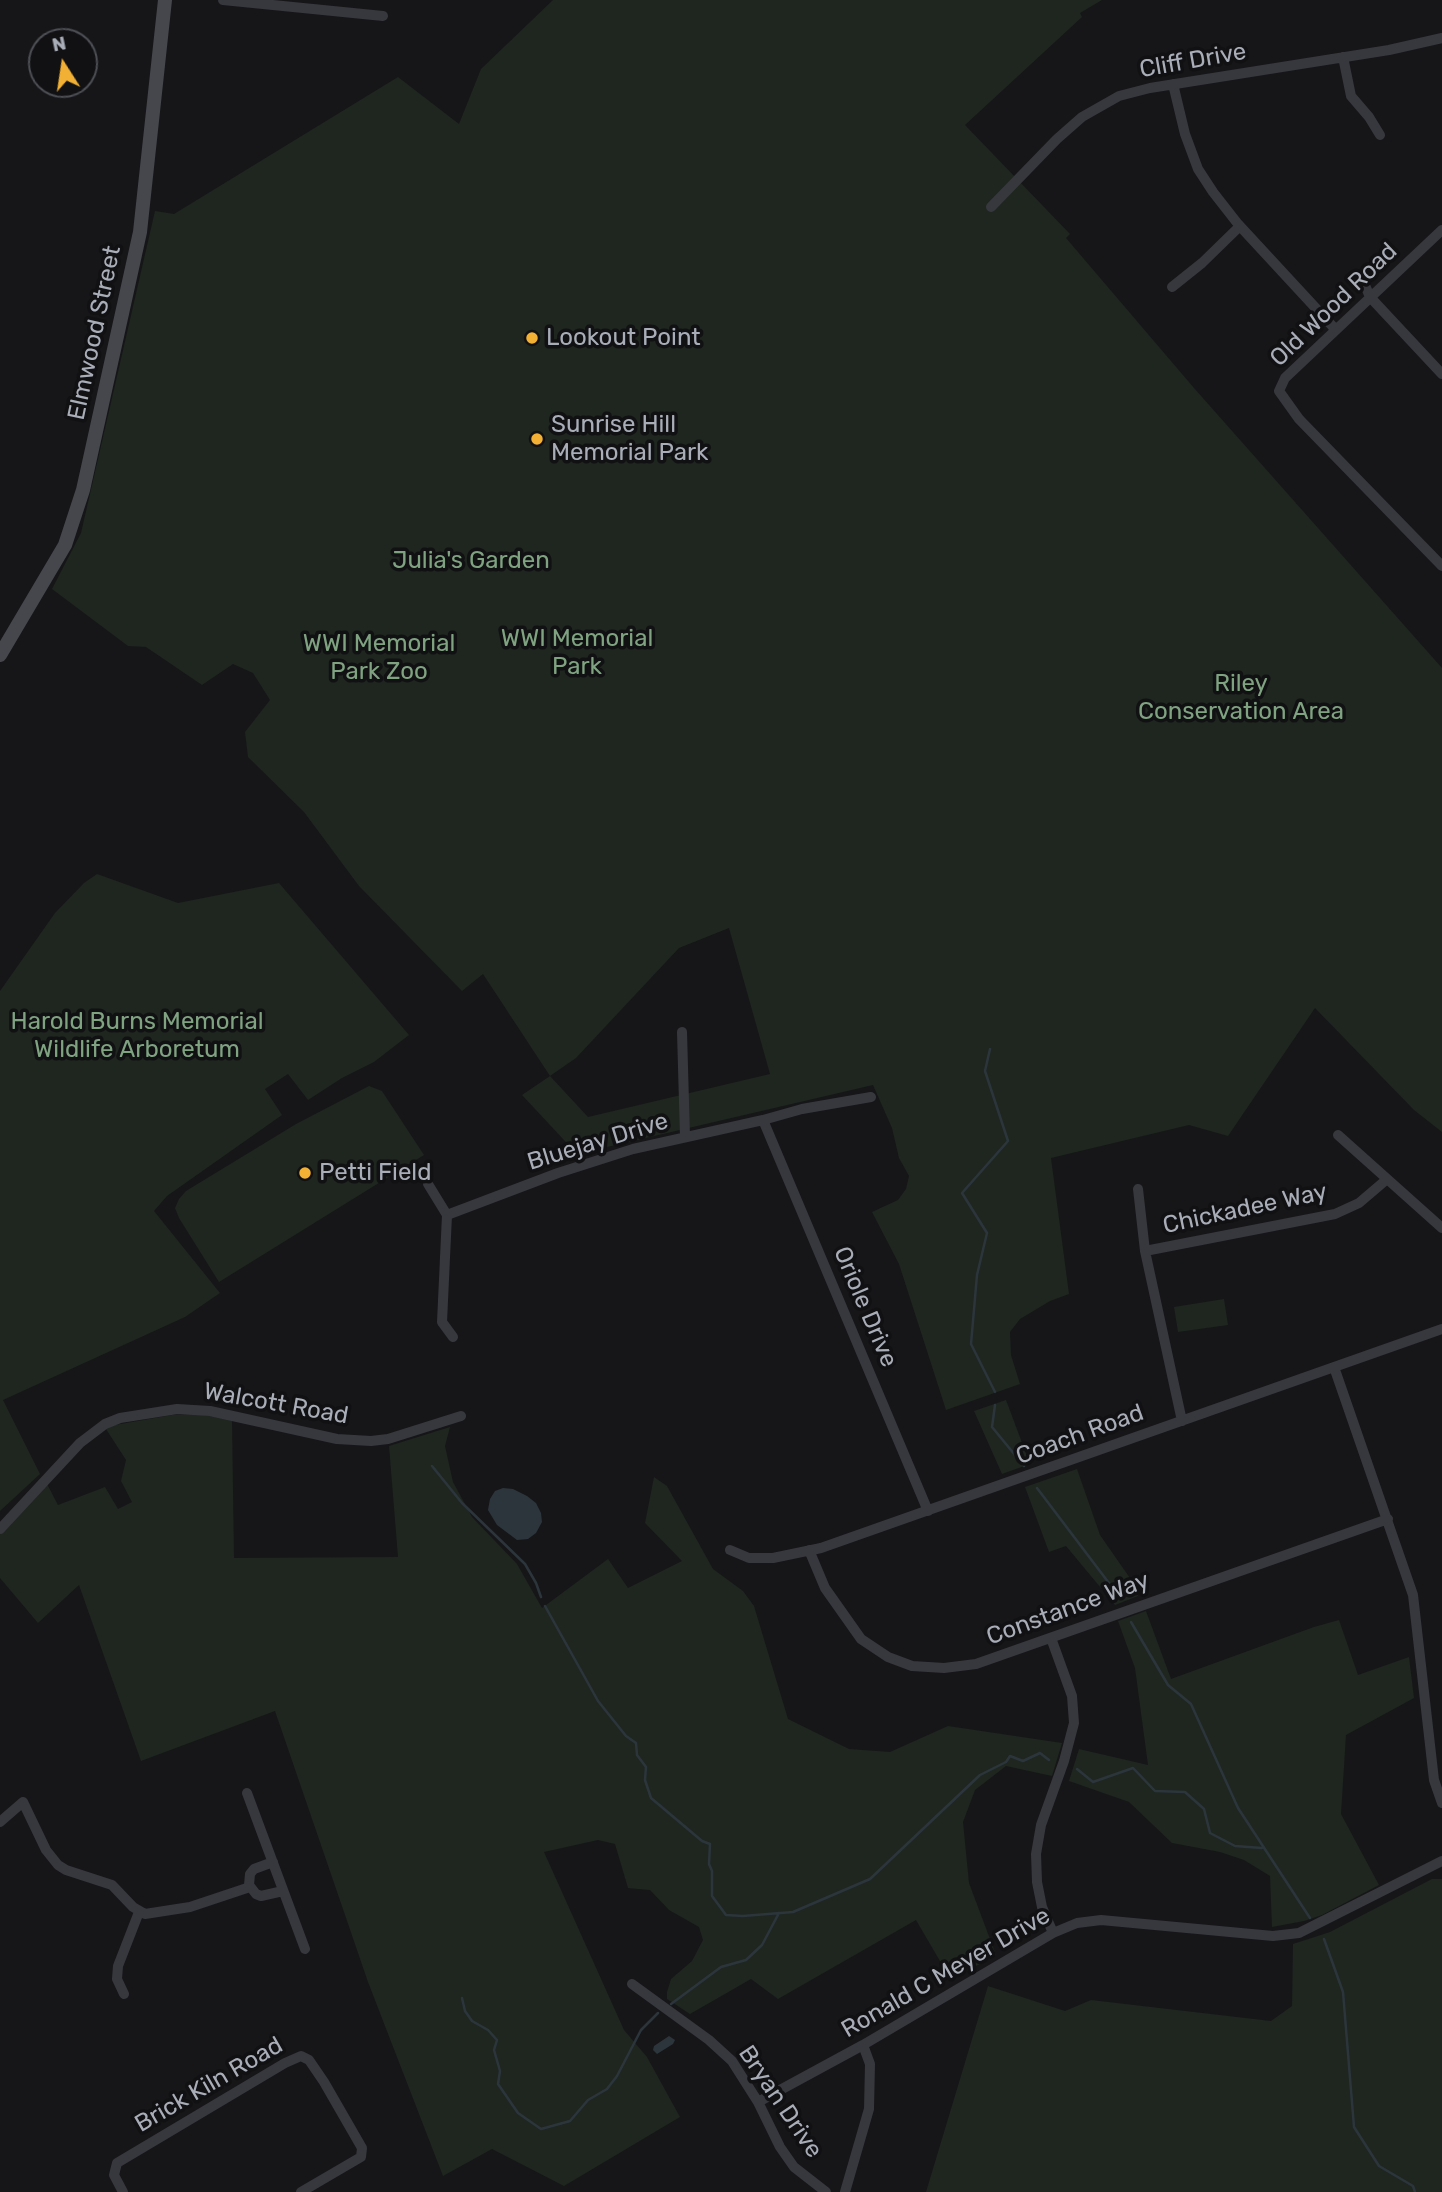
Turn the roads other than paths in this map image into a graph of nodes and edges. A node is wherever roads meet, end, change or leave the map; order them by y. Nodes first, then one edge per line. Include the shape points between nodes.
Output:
1 (165, 0) edge
2 (223, 0) edge
3 (383, 16) dead end
4 (1442, 38) edge
5 (1343, 57) junction
6 (1173, 84) junction
7 (1380, 135) dead end
8 (991, 207) dead end
9 (1240, 226) junction
10 (1442, 230) edge
11 (1361, 276) dead end
12 (1172, 287) dead end
13 (1370, 298) junction
14 (1336, 330) junction
15 (1442, 374) edge
16 (1442, 566) edge
17 (0, 655) edge
18 (682, 1032) dead end
19 (871, 1097) dead end
20 (764, 1120) junction
21 (1338, 1135) dead end
22 (685, 1137) junction
23 (1386, 1180) junction
24 (428, 1184) dead end
25 (1138, 1189) dead end
26 (447, 1215) junction
27 (1442, 1228) edge
28 (1145, 1251) junction
29 (1442, 1329) edge
30 (453, 1337) dead end
31 (1334, 1367) junction
32 (461, 1416) dead end
33 (1182, 1420) junction
34 (928, 1511) junction
35 (1388, 1519) junction
36 (0, 1529) edge
37 (730, 1550) dead end
38 (809, 1550) junction
39 (1051, 1638) junction
40 (247, 1793) dead end
41 (1442, 1803) edge
42 (0, 1822) edge
43 (1442, 1861) edge
44 (273, 1862) junction
45 (250, 1887) junction
46 (283, 1891) junction
47 (139, 1912) junction
48 (1053, 1933) junction
49 (305, 1949) dead end
50 (632, 1984) dead end
51 (124, 1994) dead end
52 (863, 2045) junction
53 (758, 2102) junction
54 (123, 2192) edge
55 (301, 2192) edge
56 (825, 2192) edge
57 (845, 2192) edge

1 - 17 main road, Elmwood Street via 140,232 83,490 65,545
2 - 3 street
4 - 5 street, Cliff Drive
5 - 6 street, Cliff Drive
5 - 7 street via 1351,96
6 - 8 street, Cliff Drive via 1119,96 1082,117
6 - 9 street via 1198,169
9 - 12 street
9 - 14 street
10 - 13 street, Old Wood Road
11 - 13 street
13 - 14 street, Old Wood Road
13 - 15 street
14 - 16 street, Old Wood Road via 1285,378 1279,391 1299,419
18 - 22 street
19 - 20 street, Bluejay Drive
20 - 22 street, Bluejay Drive
20 - 34 street, Oriole Drive
21 - 23 street
22 - 26 street, Bluejay Drive via 558,1173
23 - 27 street
23 - 28 street, Chickadee Way via 1359,1203 1335,1214
24 - 26 street
25 - 28 street
26 - 30 street via 442,1322
28 - 33 street
29 - 31 street, Coach Road
31 - 33 street, Coach Road
31 - 35 street
32 - 36 street, Walcott Road via 371,1441 338,1439 210,1411 177,1409 120,1418 105,1423 80,1443
33 - 34 street, Coach Road
34 - 38 street, Coach Road
35 - 39 street, Constance Way
35 - 41 street via 1413,1595 1434,1780
37 - 38 street, Coach Road via 749,1558 773,1558
38 - 39 street, Constance Way via 825,1588 861,1639 888,1657 944,1668 976,1664
39 - 48 street via 1072,1696 1074,1723 1036,1854 1042,1907
40 - 44 street
42 - 47 street via 23,1802 58,1865 112,1885
43 - 48 street, Ronald C Meyer Drive via 1299,1933 1273,1936 1101,1920
44 - 45 street via 254,1869
44 - 46 street
45 - 46 street via 261,1896
45 - 47 street via 190,1907
46 - 49 street
47 - 51 street via 118,1966 117,1979
48 - 52 street, Ronald C Meyer Drive
50 - 53 street, Bryan Drive via 732,2061
52 - 53 street, Ronald C Meyer Drive
52 - 57 street via 870,2064 869,2109
53 - 56 street, Bryan Drive via 794,2167
54 - 55 street, Brick Kiln Road via 114,2175 117,2163 301,2056 324,2082 362,2151 361,2157

